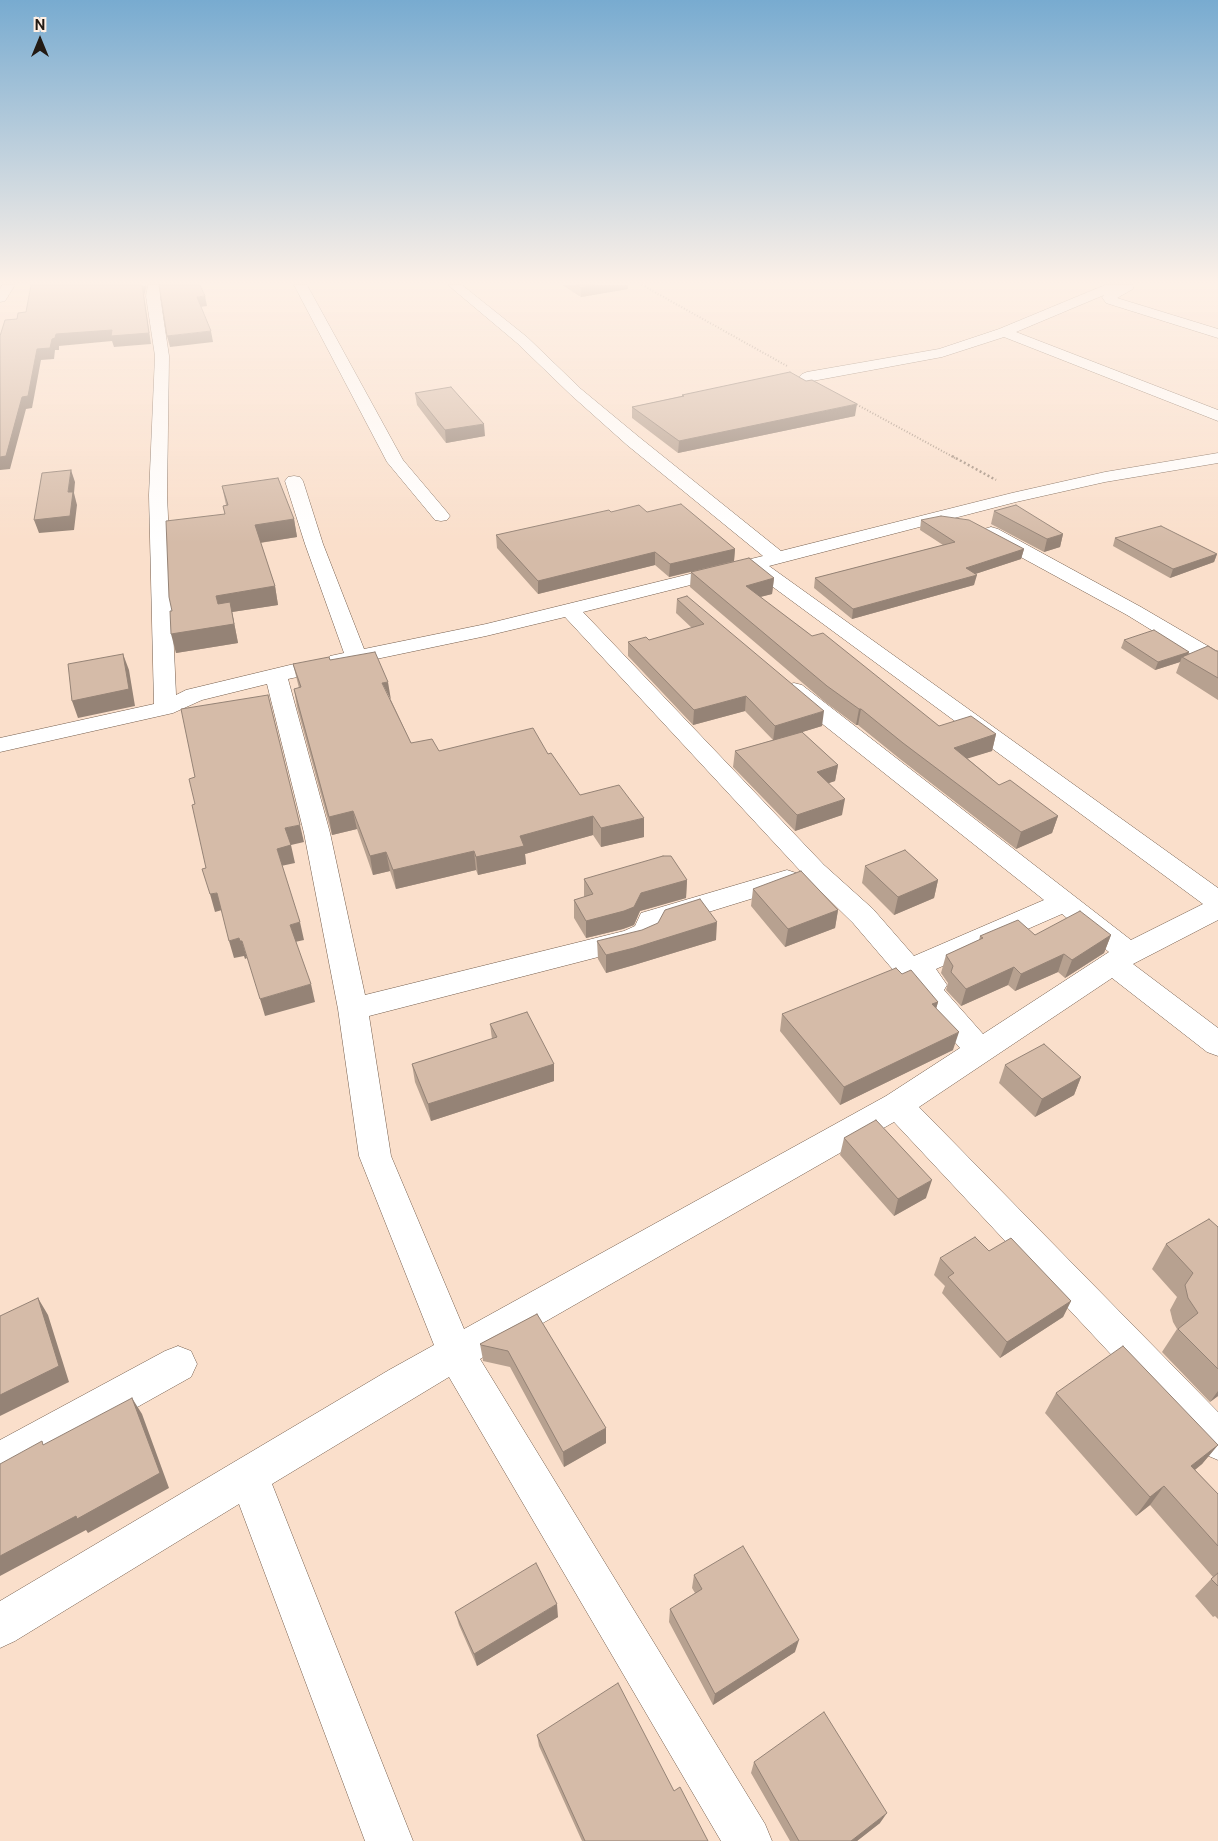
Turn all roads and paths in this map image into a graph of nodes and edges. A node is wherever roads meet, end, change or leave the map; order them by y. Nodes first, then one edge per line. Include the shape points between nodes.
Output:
1 (162, 371) edge
2 (347, 371) edge
3 (554, 371) edge
4 (841, 371) edge
5 (1103, 371) edge
6 (807, 377) dead end
7 (1218, 416) edge
8 (1218, 458) edge
9 (294, 481) dead end
10 (955, 514) junction
11 (441, 516) dead end
12 (777, 558) junction
13 (754, 564) junction
14 (670, 583) junction
15 (692, 602) edge
16 (569, 610) junction
17 (356, 656) junction
18 (1218, 661) edge
19 (276, 676) junction
20 (779, 676) edge
21 (164, 708) junction
22 (0, 744) edge
23 (816, 871) junction
24 (1063, 902) junction
25 (1218, 902) edge
26 (1218, 908) edge
27 (1121, 959) junction
28 (353, 1009) junction
29 (1218, 1044) edge
30 (984, 1047) junction
31 (897, 1105) junction
32 (456, 1352) junction
33 (178, 1364) dead end
34 (1218, 1440) edge
35 (0, 1462) edge
36 (250, 1476) junction
37 (0, 1626) edge
38 (389, 1841) edge
39 (748, 1841) edge

1 - 21 main road via 158,494
2 - 11 main road via 396,462
3 - 12 main road via 633,441
4 - 6 main road
5 - 7 main road
8 - 10 main road via 1105,478
9 - 17 main road
10 - 12 main road
10 - 18 main road
12 - 13 main road
13 - 14 main road
13 - 25 main road
14 - 15 main road
14 - 16 main road
16 - 17 main road
16 - 23 main road
17 - 19 main road
19 - 21 main road via 194,695
19 - 28 main road via 317,832
20 - 24 main road
21 - 22 main road
23 - 28 main road via 651,920 647,932 631,939
23 - 30 main road via 863,916
24 - 27 main road
24 - 30 main road via 916,966
26 - 27 main road
27 - 29 main road
27 - 30 main road
28 - 32 main road via 376,1156
30 - 31 main road
31 - 32 main road
31 - 34 main road
32 - 36 main road
32 - 39 main road
33 - 35 main road
36 - 37 main road
36 - 38 main road

